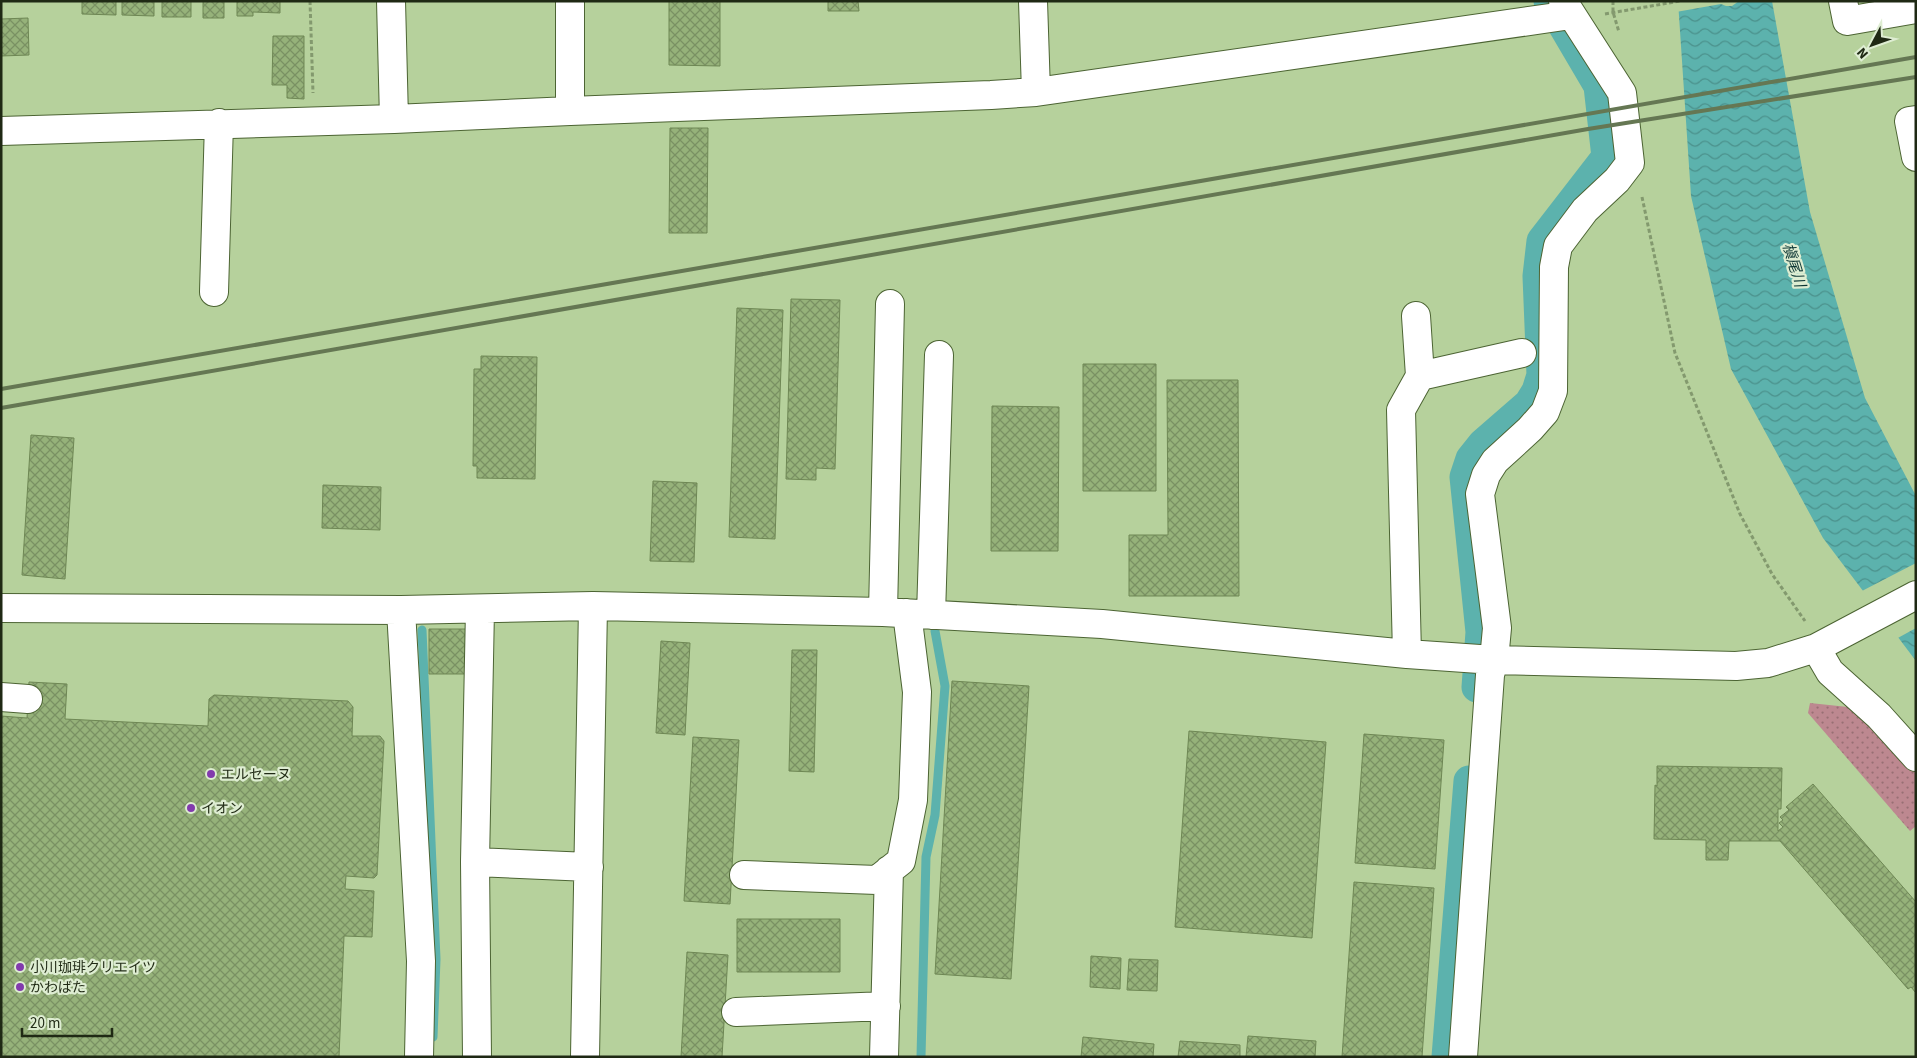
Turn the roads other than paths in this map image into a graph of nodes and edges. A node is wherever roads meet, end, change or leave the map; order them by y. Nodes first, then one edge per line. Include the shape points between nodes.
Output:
1 (391, 1) edge
2 (570, 1) edge
3 (1033, 1) edge
4 (1843, 1) edge
5 (1916, 9) edge
6 (1561, 13) edge
7 (1036, 92) junction
8 (570, 111) junction
9 (394, 119) junction
10 (1916, 120) edge
11 (219, 123) junction
12 (1, 131) edge
13 (1916, 157) edge
14 (214, 292) dead end
15 (890, 304) dead end
16 (1416, 316) dead end
17 (1522, 353) dead end
18 (939, 355) dead end
19 (1420, 376) junction
20 (1916, 595) edge
21 (593, 606) junction
22 (1, 608) edge
23 (480, 609) junction
24 (401, 610) junction
25 (907, 613) junction
26 (1818, 639) junction
27 (1406, 654) junction
28 (1491, 659) junction
29 (1, 697) edge
30 (28, 699) dead end
31 (1916, 758) edge
32 (475, 862) junction
33 (589, 867) junction
34 (889, 870) junction
35 (744, 875) dead end
36 (886, 1006) junction
37 (736, 1012) dead end
38 (419, 1057) edge
39 (478, 1057) edge
40 (586, 1057) edge
41 (884, 1057) edge
42 (1463, 1057) edge

1 - 9 street
2 - 8 street
3 - 7 street
4 - 5 street via 1847,21
6 - 7 street
6 - 28 street via 1622,93 1630,163 1585,210 1558,246 1554,267 1552,391 1545,412 1530,430 1495,460 1480,494 1497,628
7 - 8 street
8 - 9 street
9 - 11 street
10 - 13 street via 1910,121
11 - 12 street
11 - 14 street
15 - 25 street
16 - 19 street
17 - 19 street
18 - 25 street
19 - 27 street via 1401,410
20 - 26 street
21 - 23 street
21 - 25 street
21 - 33 street
22 - 24 street
23 - 24 street
23 - 32 street
24 - 38 street via 421,961
25 - 27 street via 1102,624
25 - 34 street via 917,692 913,800 901,861
26 - 28 street via 1768,663 1736,666
26 - 31 street via 1830,672 1879,716
27 - 28 street
28 - 42 street
29 - 30 street
32 - 33 street
32 - 39 street
33 - 40 street
34 - 35 street via 877,880
34 - 36 street
36 - 37 street
36 - 41 street

